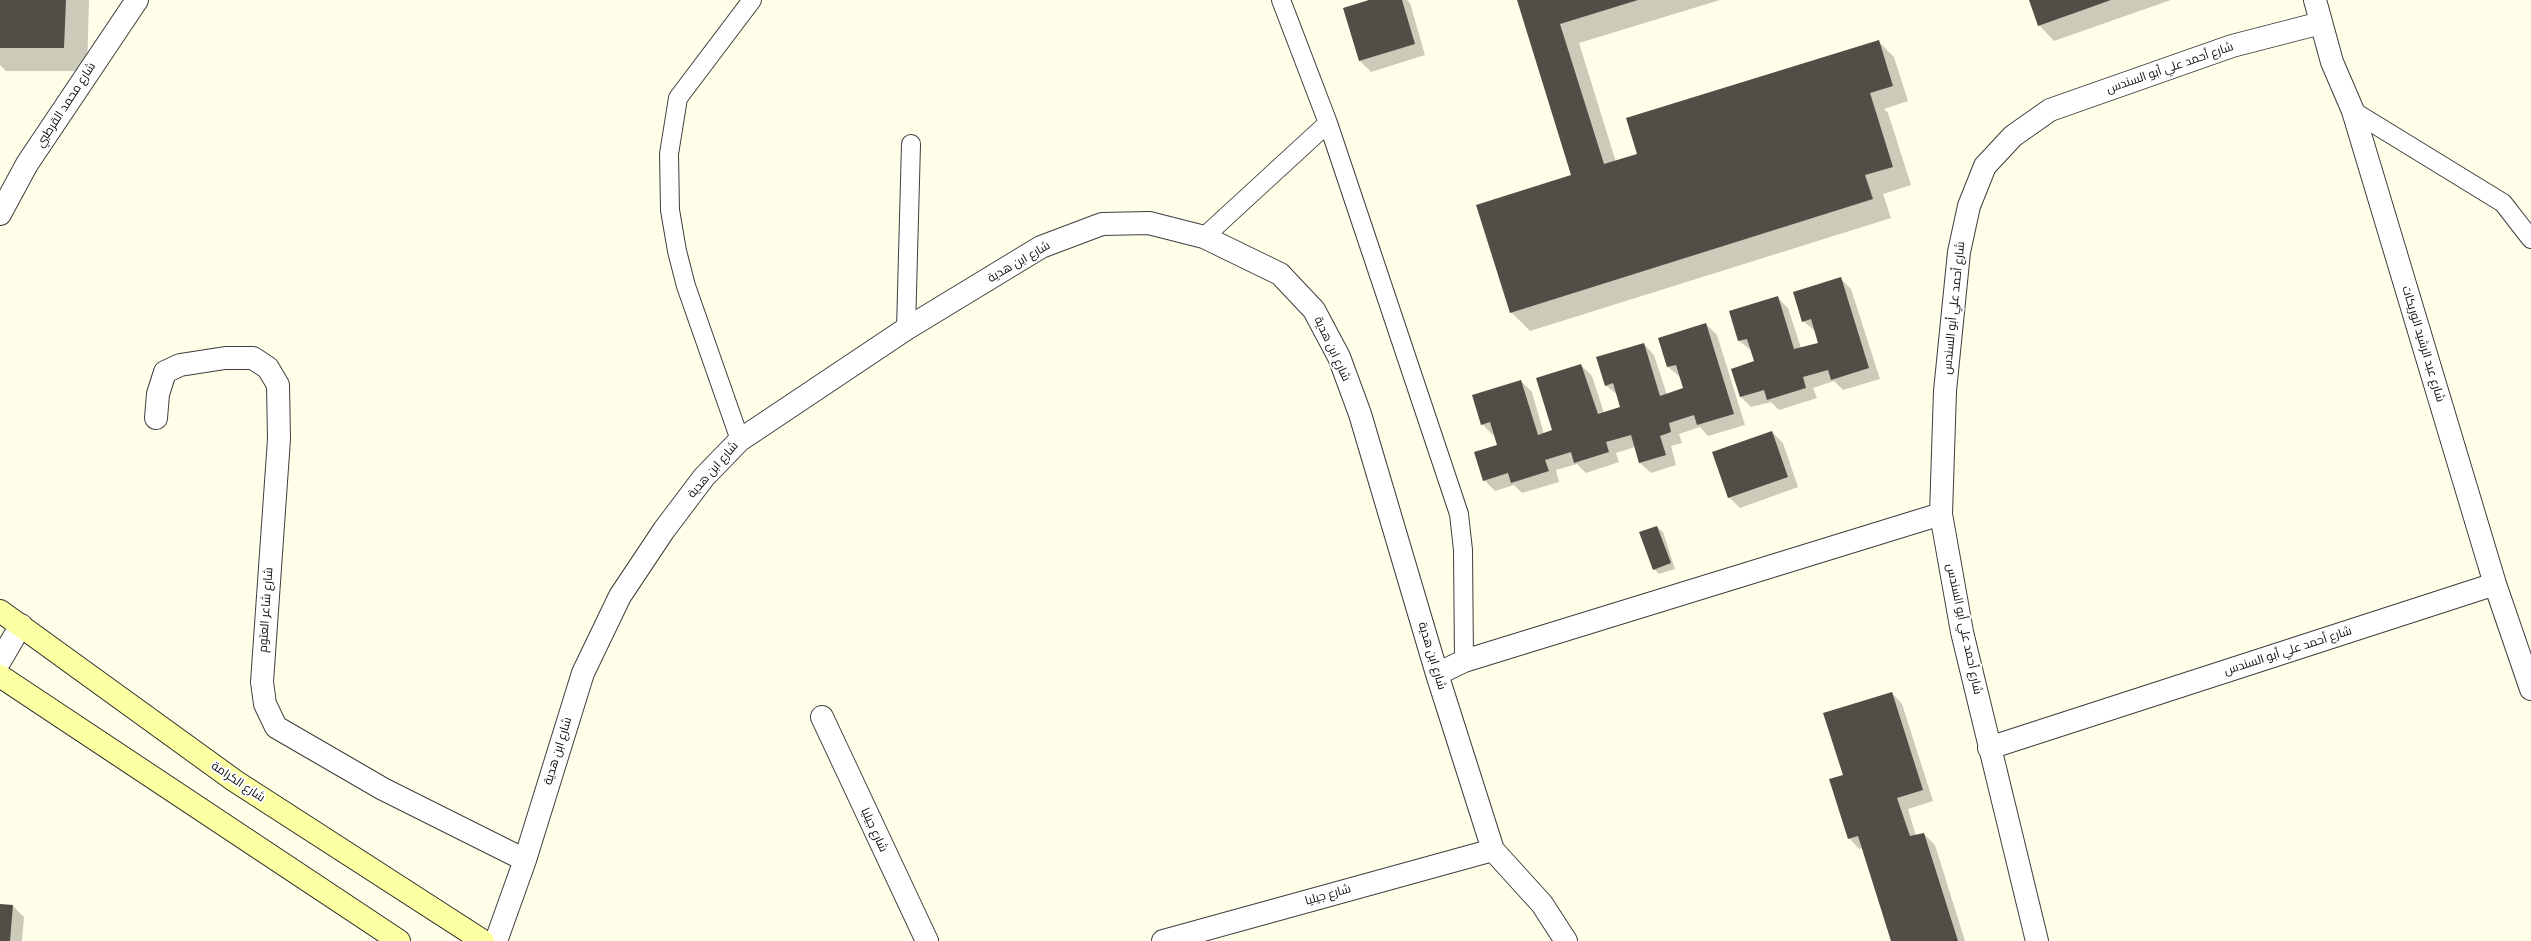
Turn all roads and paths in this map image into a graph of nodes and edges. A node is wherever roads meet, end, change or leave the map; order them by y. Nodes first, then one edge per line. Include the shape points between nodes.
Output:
1 (137, 0) edge
2 (752, 0) edge
3 (1282, 0) edge
4 (2315, 0) edge
5 (2321, 23) junction
6 (2353, 111) junction
7 (1328, 123) junction
8 (911, 144) dead end
9 (0, 214) edge
10 (1204, 237) junction
11 (2531, 239) edge
12 (906, 329) junction
13 (156, 418) dead end
14 (740, 440) junction
15 (1941, 514) junction
16 (2495, 584) junction
17 (0, 611) edge
18 (21, 625) junction
19 (0, 661) edge
20 (1464, 661) junction
21 (1438, 674) junction
22 (0, 676) edge
23 (2531, 689) edge
24 (822, 717) dead end
25 (1989, 748) junction
26 (1493, 850) junction
27 (525, 860) junction
28 (399, 941) edge
29 (483, 941) edge
30 (496, 941) edge
31 (927, 941) edge
32 (1163, 941) edge
33 (1566, 941) edge
34 (2037, 941) edge

1 - 9 street, شارع محمد القرطبي via 27,164
2 - 14 lane via 678,98 669,154 670,210 677,251 686,286
3 - 7 lane
4 - 5 street, شارع عبد الرشيد الوريكات
5 - 6 street, شارع عبد الرشيد الوريكات via 2332,62
5 - 15 street, شارع أحمد علي أبو السندس via 2232,46 2050,110 2013,136 1985,166 1969,206 1959,252 1945,391
6 - 11 lane via 2502,203
6 - 16 street, شارع عبد الرشيد الوريكات
7 - 10 lane
7 - 20 lane via 1459,514 1463,550
8 - 12 lane
10 - 12 street, شارع ابن هدية via 1149,222 1102,224 1041,247
10 - 21 street, شارع ابن هدية via 1280,274 1317,317 1338,357 1360,414
12 - 14 street, شارع ابن هدية
13 - 27 street, شارع شاعر العتوم via 158,394 165,372 180,365 225,358 253,358 268,368 278,385 279,439 262,682 265,704 276,727 383,789
14 - 27 street, شارع ابن هدية via 704,477 664,530 620,596 583,673
15 - 20 street
15 - 25 street, شارع أحمد علي أبو السندس via 1962,632
16 - 23 street, شارع عبد الرشيد الوريكات
16 - 25 street, شارع أحمد علي أبو السندس
17 - 18 street, شارع الكرامة
18 - 19 street
18 - 29 street, شارع الكرامة via 235,781
20 - 21 street
21 - 26 street, شارع ابن هدية
22 - 28 street
24 - 31 street, شارع جيليا
25 - 34 street, شارع أحمد علي أبو السندس
26 - 32 street, شارع جيليا
26 - 33 street, شارع ابن هدية via 1542,904
27 - 30 street, شارع ابن هدية

